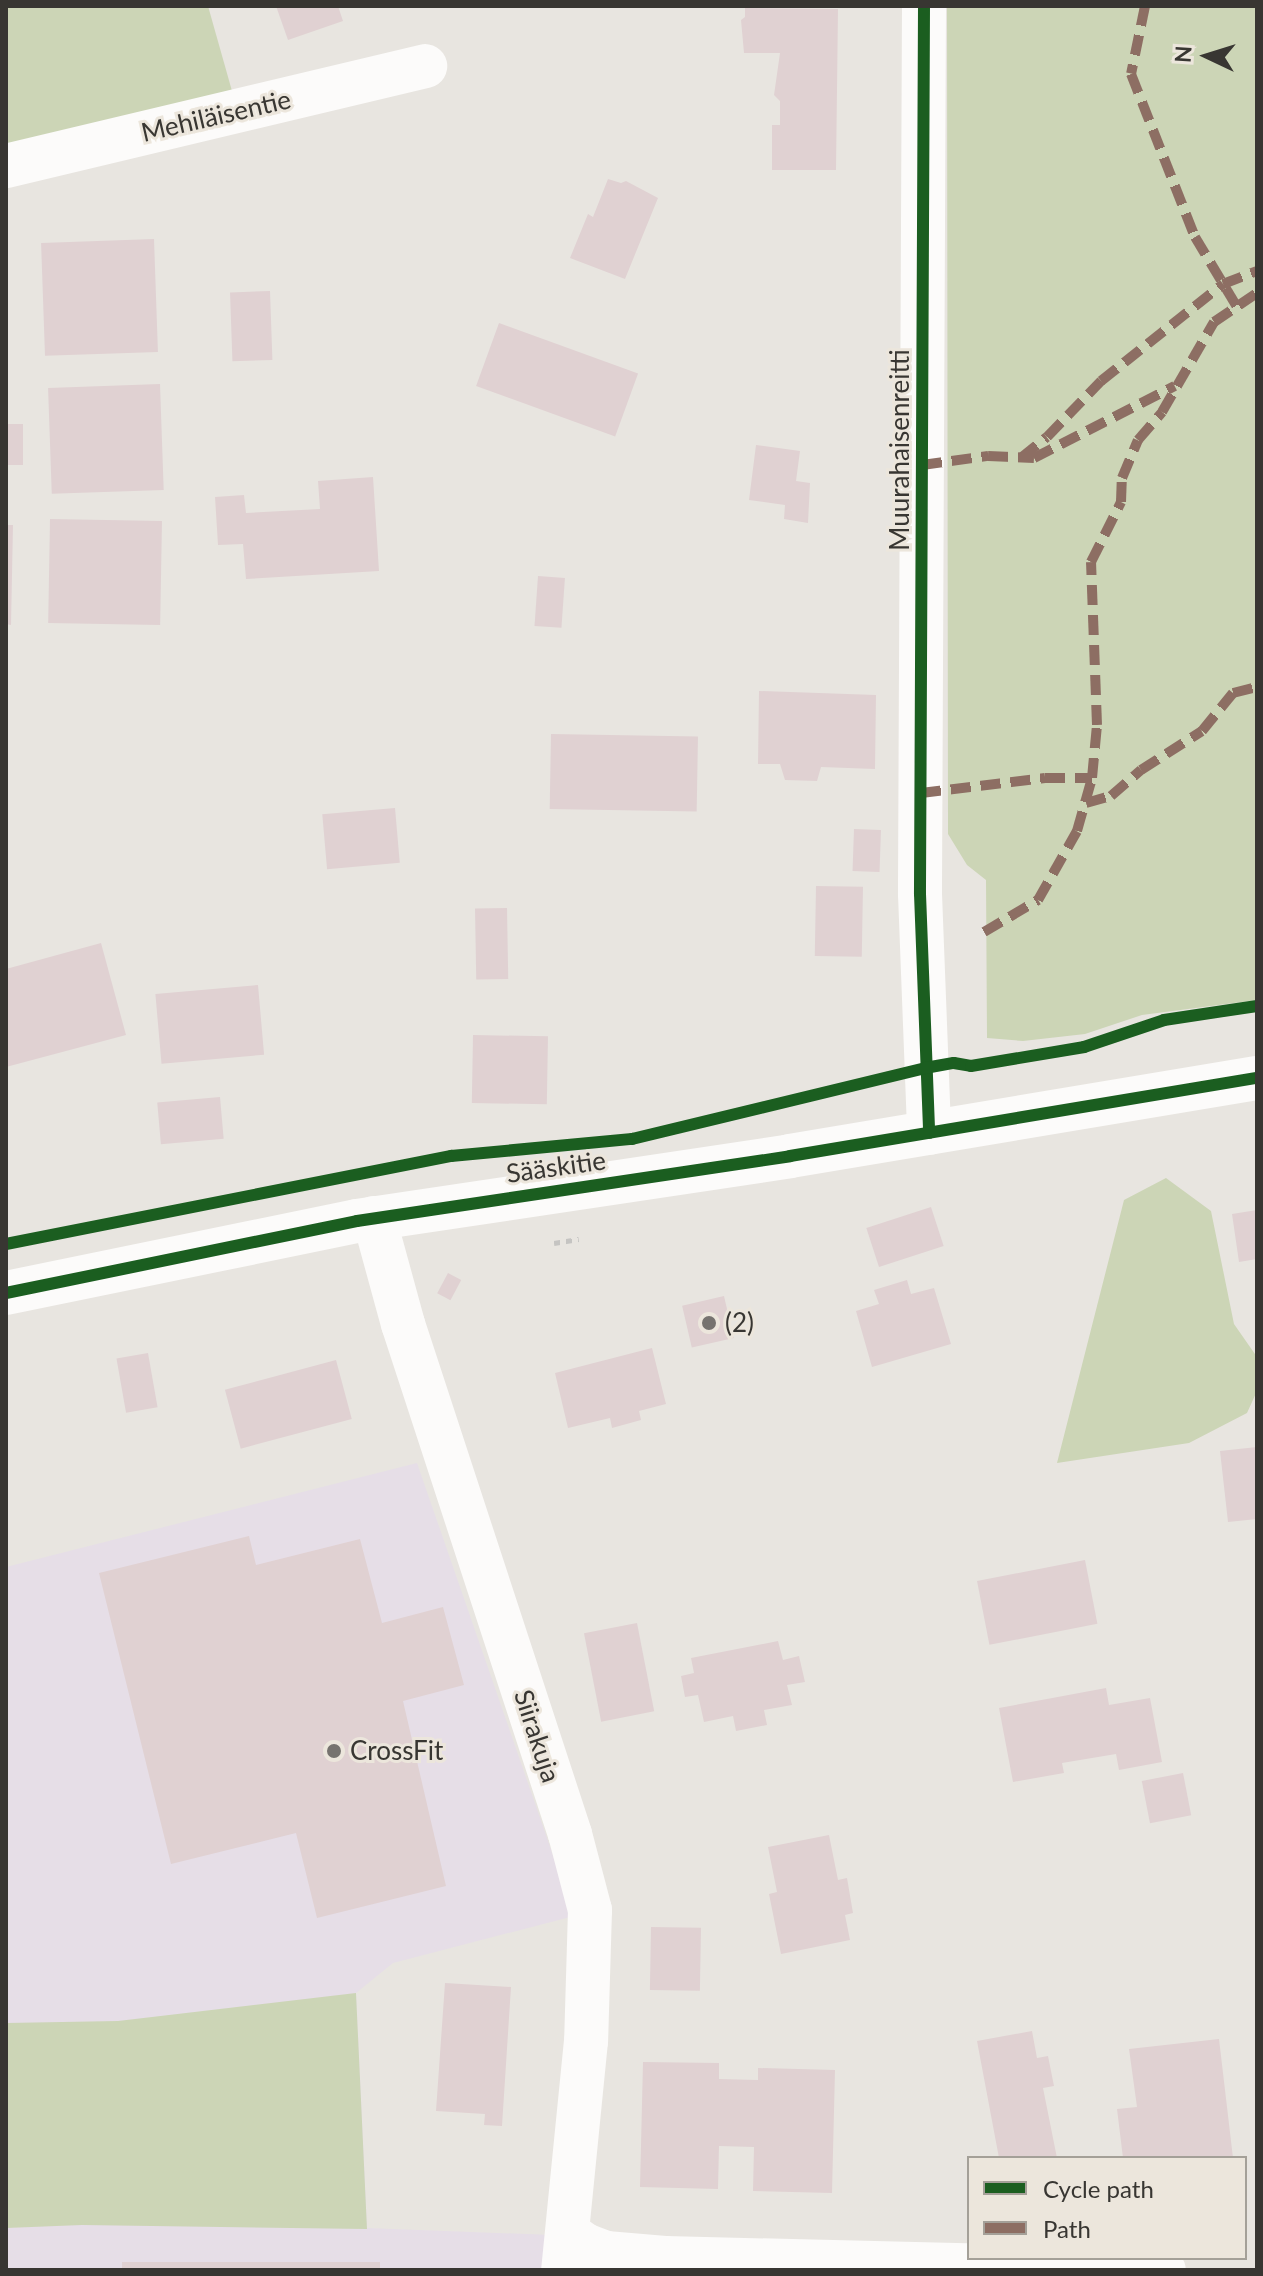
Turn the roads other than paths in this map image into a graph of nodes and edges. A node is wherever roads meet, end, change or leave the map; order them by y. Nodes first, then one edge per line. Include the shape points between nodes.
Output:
1 (924, 6) edge
2 (425, 66) dead end
3 (6, 166) edge
4 (1257, 1078) edge
5 (929, 1133) junction
6 (374, 1218) junction
7 (6, 1293) edge
8 (566, 2251) edge
9 (1164, 2270) edge

1 - 5 street, Muurahaisenreitti via 920,894
2 - 3 street, Mehiläisentie
4 - 5 street, Sääskitie
5 - 6 street, Sääskitie
6 - 7 street, Sääskitie
6 - 8 street, Siirakuja via 590,1910 586,2041
8 - 9 street

